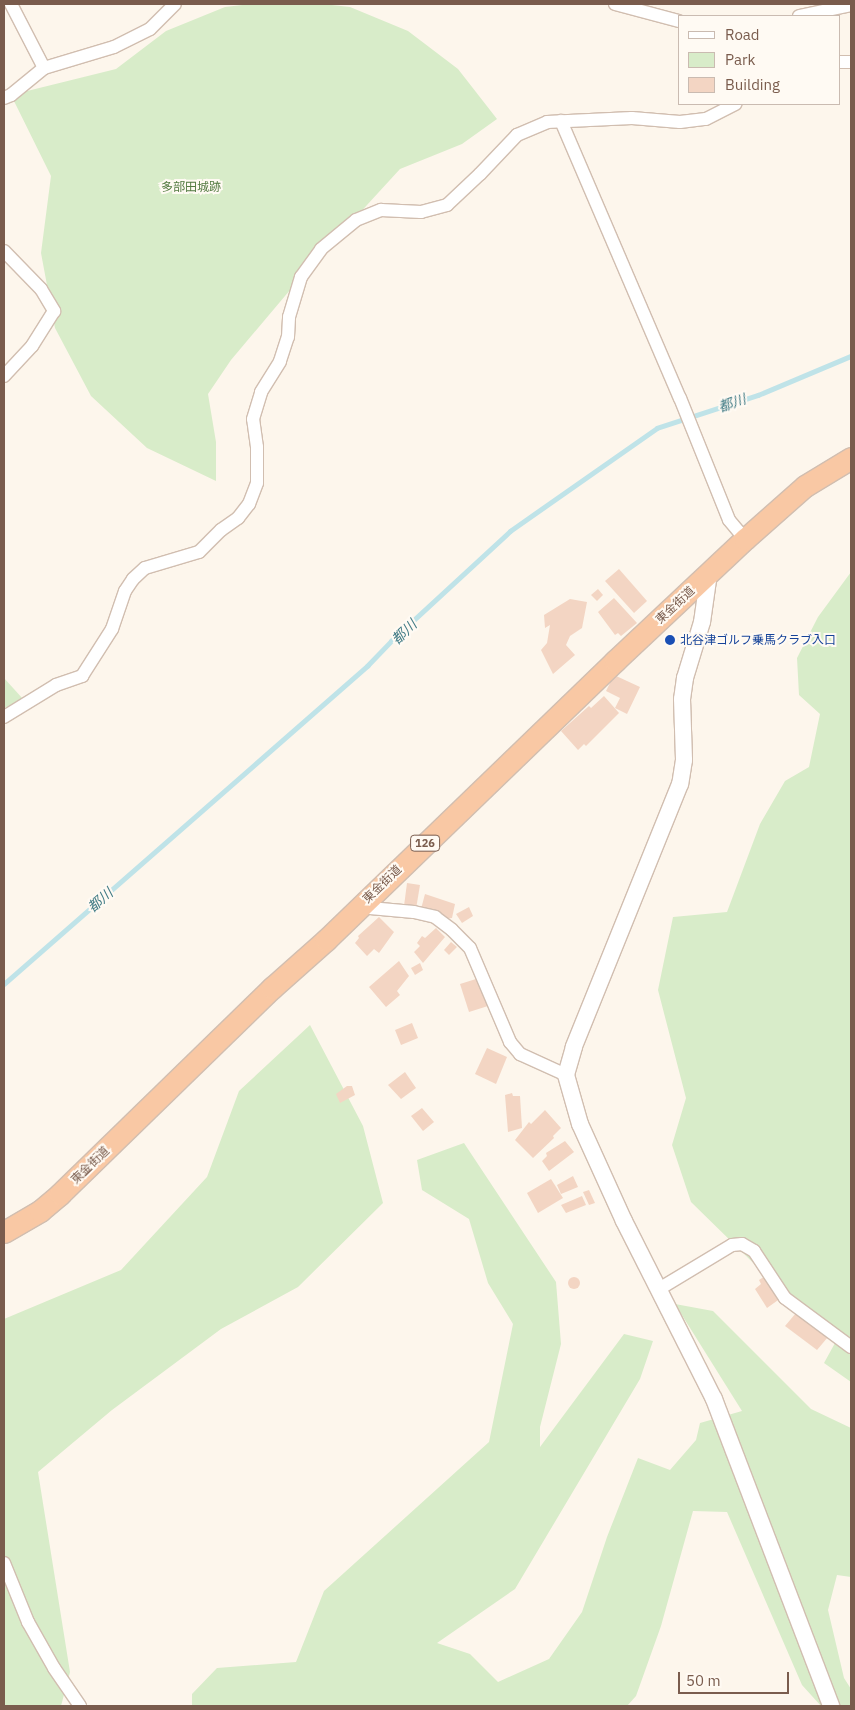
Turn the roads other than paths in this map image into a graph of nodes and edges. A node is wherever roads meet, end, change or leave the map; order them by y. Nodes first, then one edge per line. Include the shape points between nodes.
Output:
1 (12, 4) edge
2 (175, 4) edge
3 (615, 4) edge
4 (851, 5) edge
5 (804, 15) edge
6 (678, 21) edge
7 (44, 68) junction
8 (4, 98) edge
9 (733, 105) edge
10 (561, 121) junction
11 (4, 251) edge
12 (4, 376) edge
13 (851, 458) edge
14 (745, 539) junction
15 (709, 573) junction
16 (4, 717) edge
17 (359, 907) junction
18 (566, 1075) junction
19 (4, 1232) edge
20 (658, 1288) junction
21 (851, 1347) edge
22 (4, 1563) edge
23 (80, 1706) edge
24 (831, 1706) edge

1 - 7 street
2 - 7 street via 150,29 114,47
3 - 6 street
4 - 5 street
7 - 8 street
9 - 10 street via 706,118 680,122 632,118
10 - 14 street via 729,520
10 - 16 street via 546,122 517,135 447,206 421,212 381,210 356,220 321,248 301,277 280,361 260,392 253,418 257,483 249,504 199,552 145,568 132,578 112,629 82,676 56,685
11 - 12 street via 41,289 54,311 32,346
13 - 14 highway, 東金街道 / 126 via 805,486
14 - 15 highway, 東金街道 / 126
15 - 17 highway, 東金街道 / 126
15 - 18 street via 702,622 682,699 684,760 680,784 574,1047
17 - 18 street via 435,917 452,930 470,948 510,1042 520,1054
17 - 19 highway, 東金街道 / 126 via 60,1194 40,1211
18 - 20 street via 580,1124
20 - 21 street via 732,1246 742,1244 754,1252 786,1298
20 - 24 street via 714,1399
22 - 23 street via 28,1622

